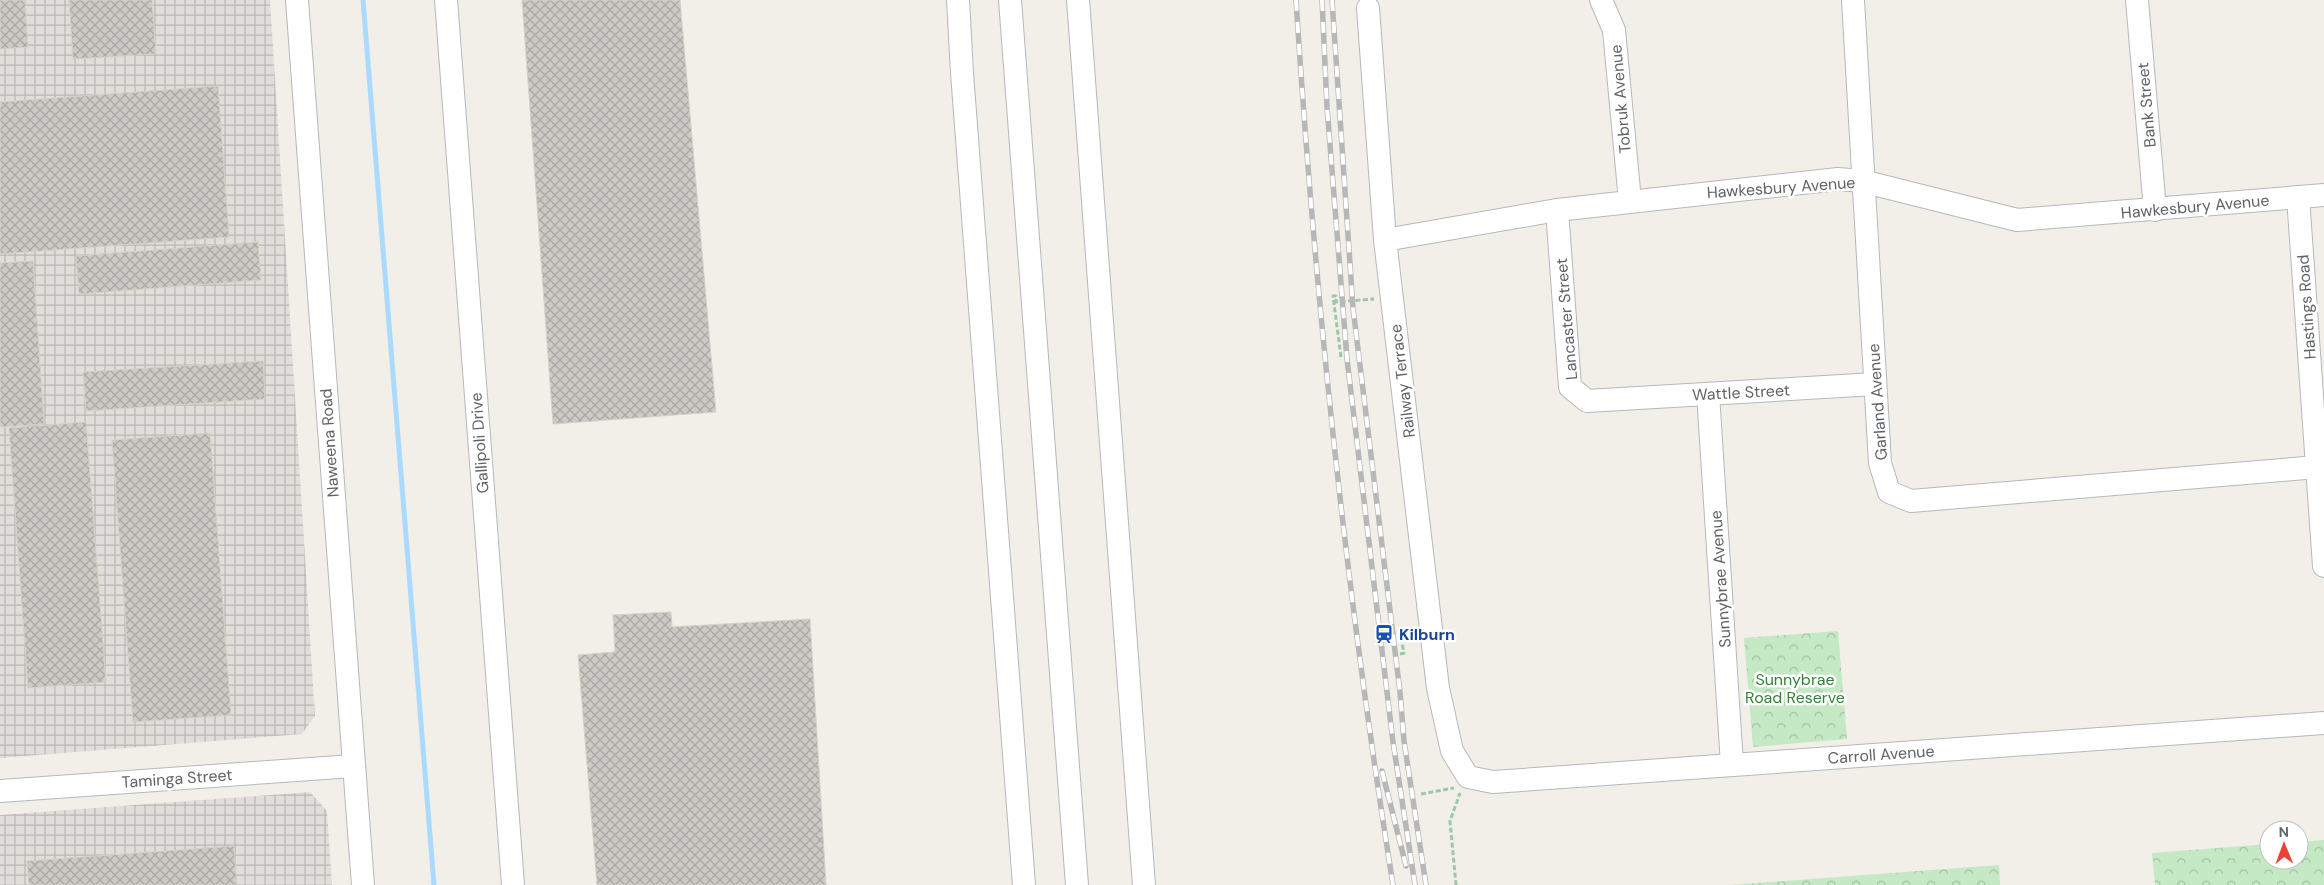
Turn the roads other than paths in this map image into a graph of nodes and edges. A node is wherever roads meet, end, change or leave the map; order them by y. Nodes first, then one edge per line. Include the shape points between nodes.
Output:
1 (297, 0) edge
2 (446, 0) edge
3 (958, 0) edge
4 (1010, 0) edge
5 (1078, 0) edge
6 (1601, 0) edge
7 (1853, 0) edge
8 (2137, 0) edge
9 (1368, 8) dead end
10 (1862, 181) junction
11 (2324, 195) edge
12 (2298, 197) junction
13 (1630, 201) junction
14 (1557, 210) junction
15 (2155, 210) junction
16 (1385, 240) junction
17 (1875, 384) junction
18 (1708, 394) junction
19 (1606, 400) joint
20 (2317, 467) junction
21 (2324, 566) edge
22 (2324, 723) edge
23 (1732, 764) junction
24 (353, 766) junction
25 (1468, 776) joint
26 (0, 791) edge
27 (363, 885) edge
28 (513, 885) edge
29 (1024, 885) edge
30 (1077, 885) edge
31 (1144, 885) edge

1 - 24 street, Naweena Road
2 - 28 street, Gallipoli Drive
3 - 29 street
4 - 30 street
5 - 31 street
6 - 13 street, Tobruk Avenue via 1614,30
7 - 10 street, Garland Avenue
8 - 15 street, Bank Street
9 - 16 street, Railway Terrace
10 - 13 street, Hawkesbury Avenue via 1838,180
10 - 15 street, Hawkesbury Avenue via 2017,220
10 - 17 street, Garland Avenue
11 - 12 street, Hawkesbury Avenue
12 - 15 street, Hawkesbury Avenue
12 - 20 street, Hastings Road
13 - 14 street, Hawkesbury Avenue
14 - 16 street, Hawkesbury Avenue
14 - 19 street, Lancaster Street via 1570,387 1587,401
16 - 25 street, Railway Terrace via 1438,688 1452,751
17 - 18 street, Wattle Street
17 - 20 street, Garland Avenue via 1880,463 1890,492 1911,501
18 - 19 street, Wattle Street
18 - 23 street, Sunnybrae Avenue
20 - 21 street, Hastings Road
22 - 23 street, Carroll Avenue
23 - 25 street, Carroll Avenue via 1493,782
24 - 26 street, Taminga Street
24 - 27 street, Naweena Road

